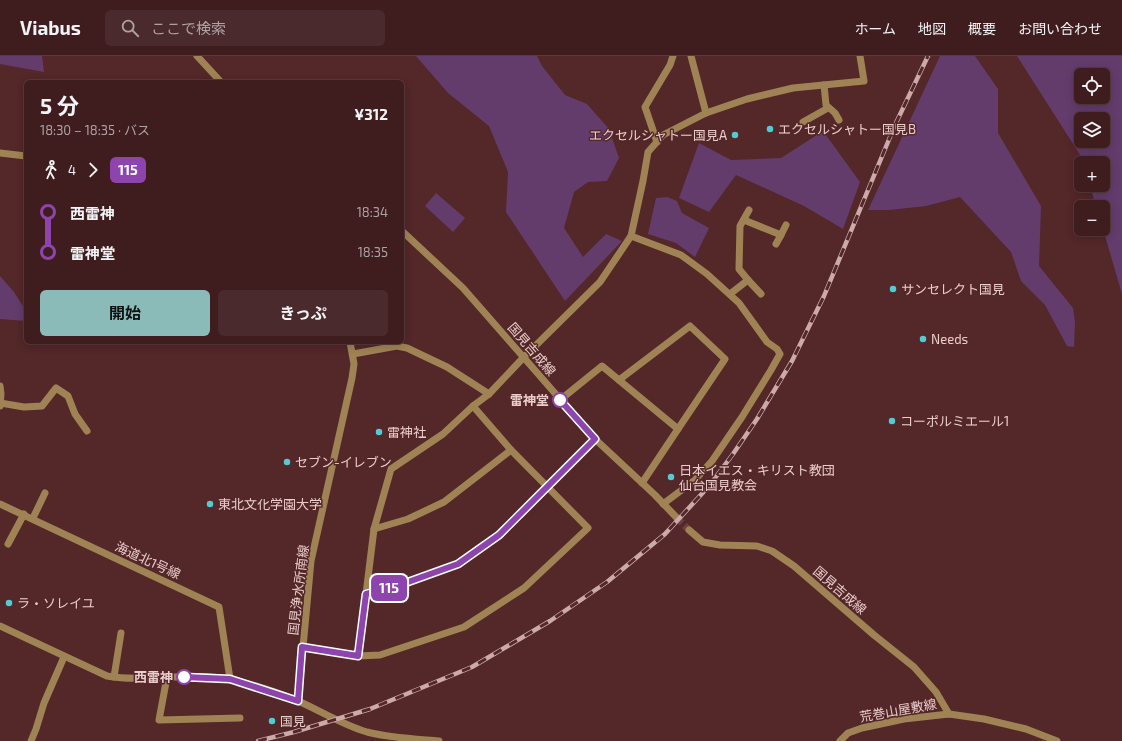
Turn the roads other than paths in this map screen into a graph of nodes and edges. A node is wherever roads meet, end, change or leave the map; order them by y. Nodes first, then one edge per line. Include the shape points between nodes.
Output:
1 (197, 56) edge
2 (673, 56) edge
3 (693, 56) edge
4 (860, 56) edge
5 (219, 80) edge
6 (824, 85) junction
7 (828, 108) junction
8 (706, 113) junction
9 (839, 120) dead end
10 (803, 122) dead end
11 (657, 142) junction
12 (0, 153) edge
13 (24, 156) edge
14 (749, 210) dead end
15 (744, 220) junction
16 (786, 225) dead end
17 (404, 233) edge
18 (781, 235) junction
19 (631, 236) junction
20 (776, 244) dead end
21 (748, 280) junction
22 (730, 294) junction
23 (761, 294) dead end
24 (350, 344) edge
25 (353, 354) junction
26 (523, 358) junction
27 (619, 380) junction
28 (0, 386) edge
29 (489, 394) junction
30 (560, 400) junction
31 (0, 403) edge
32 (0, 406) edge
33 (474, 406) junction
34 (678, 429) junction
35 (87, 431) dead end
36 (595, 439) junction
37 (511, 450) junction
38 (642, 483) junction
39 (548, 486) junction
40 (45, 493) dead end
41 (0, 504) edge
42 (663, 504) junction
43 (24, 514) junction
44 (33, 518) junction
45 (677, 518) tunnel mouth
46 (374, 529) junction
47 (689, 530) tunnel mouth
48 (8, 544) dead end
49 (366, 594) junction
50 (0, 626) edge
51 (121, 633) dead end
52 (302, 647) junction
53 (358, 656) junction
54 (64, 657) junction
55 (114, 677) junction
56 (167, 677) junction
57 (230, 679) junction
58 (298, 701) junction
59 (948, 714) junction
60 (240, 718) dead end
61 (392, 739) edge
62 (31, 741) edge
63 (439, 741) edge
64 (840, 741) edge
65 (1057, 741) edge

1 - 5 street
2 - 11 street via 645,107
3 - 8 street
4 - 6 street via 864,81
6 - 7 street
6 - 8 street via 793,88 747,99
7 - 9 street
7 - 10 street
8 - 11 street via 663,135
11 - 19 street via 648,152
12 - 13 street
14 - 15 street
15 - 18 street
15 - 21 street via 740,226 739,269
16 - 18 street
17 - 26 street, 国見吉成線 via 463,288
18 - 20 street
19 - 22 street via 681,255
19 - 26 street via 600,282
21 - 22 street
21 - 23 street
22 - 42 street via 767,342 780,354 712,461 695,480
24 - 25 street, 国見浄水所南線
25 - 29 street via 397,346 407,348 447,367
25 - 52 street, 国見浄水所南線 via 352,378 312,561
26 - 29 street
26 - 30 street, 国見吉成線
27 - 30 street via 602,366
27 - 34 street
27 - 34 street via 690,326 726,359
28 - 31 street
29 - 33 street
30 - 36 street, 国見吉成線
31 - 32 street
31 - 35 street via 24,407 42,406 56,388 68,396 75,414
33 - 37 street
33 - 46 street via 443,434 391,469
34 - 38 street
36 - 38 street, 国見吉成線
36 - 39 street
37 - 39 street
37 - 46 street via 444,502 408,519
38 - 42 street, 国見吉成線
39 - 49 street via 499,535 458,564 397,586
39 - 53 street via 588,528 524,588 464,627 380,656
40 - 44 street
41 - 43 street, 海道北1号線
42 - 45 street, 国見吉成線
43 - 44 street, 海道北1号線
43 - 48 street
44 - 57 street, 海道北1号線 via 219,606
46 - 49 street
47 - 59 street, 国見吉成線 via 703,542 757,546 772,551 794,566 914,667 936,692
49 - 53 street
50 - 54 street
51 - 55 street
52 - 53 street
52 - 58 street, 国見浄水所南線
54 - 55 street
54 - 62 street
55 - 56 street
56 - 57 street
56 - 60 street via 158,720
57 - 58 street
58 - 61 street via 337,720
59 - 64 street, 荒巻山屋敷線 via 904,719 862,728 848,733
59 - 65 street, 荒巻山屋敷線 via 991,721
61 - 63 street

